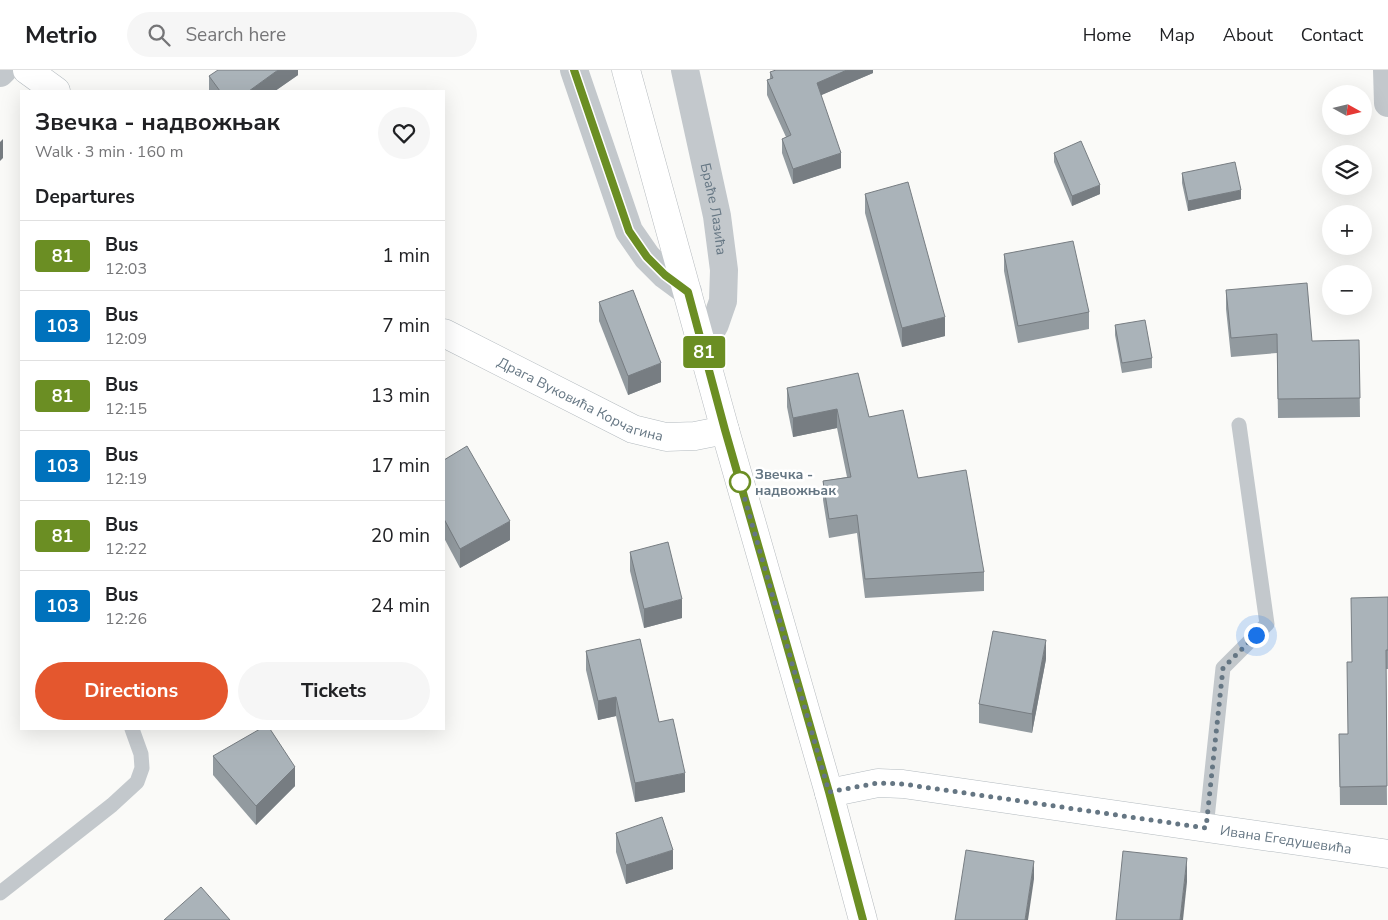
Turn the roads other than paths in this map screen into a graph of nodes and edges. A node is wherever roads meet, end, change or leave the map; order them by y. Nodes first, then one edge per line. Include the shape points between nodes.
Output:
1 (3, 70) edge
2 (26, 70) edge
3 (574, 70) edge
4 (626, 70) edge
5 (685, 70) edge
6 (1387, 70) edge
7 (0, 73) edge
8 (55, 90) edge
9 (1388, 103) edge
10 (688, 292) junction
11 (445, 334) edge
12 (702, 347) junction
13 (1239, 425) dead end
14 (725, 430) junction
15 (132, 730) edge
16 (829, 792) junction
17 (1206, 828) junction
18 (1388, 854) edge
19 (0, 893) edge
20 (863, 920) edge

1 - 7 street
2 - 8 main road
3 - 10 street via 629,231 647,257
4 - 10 main road
5 - 12 street, Браће Лазића via 717,216 724,270 723,301
6 - 9 street
10 - 12 main road
11 - 14 main road, Драга Вуковића Корчагина via 633,429 666,437
12 - 14 main road
13 - 17 lane via 1267,624 1223,668
14 - 16 main road
15 - 19 lane via 141,754 142,768 137,782
16 - 17 main road, Ивана Егедушевића via 878,783 903,784
16 - 20 main road
17 - 18 main road, Ивана Егедушевића

